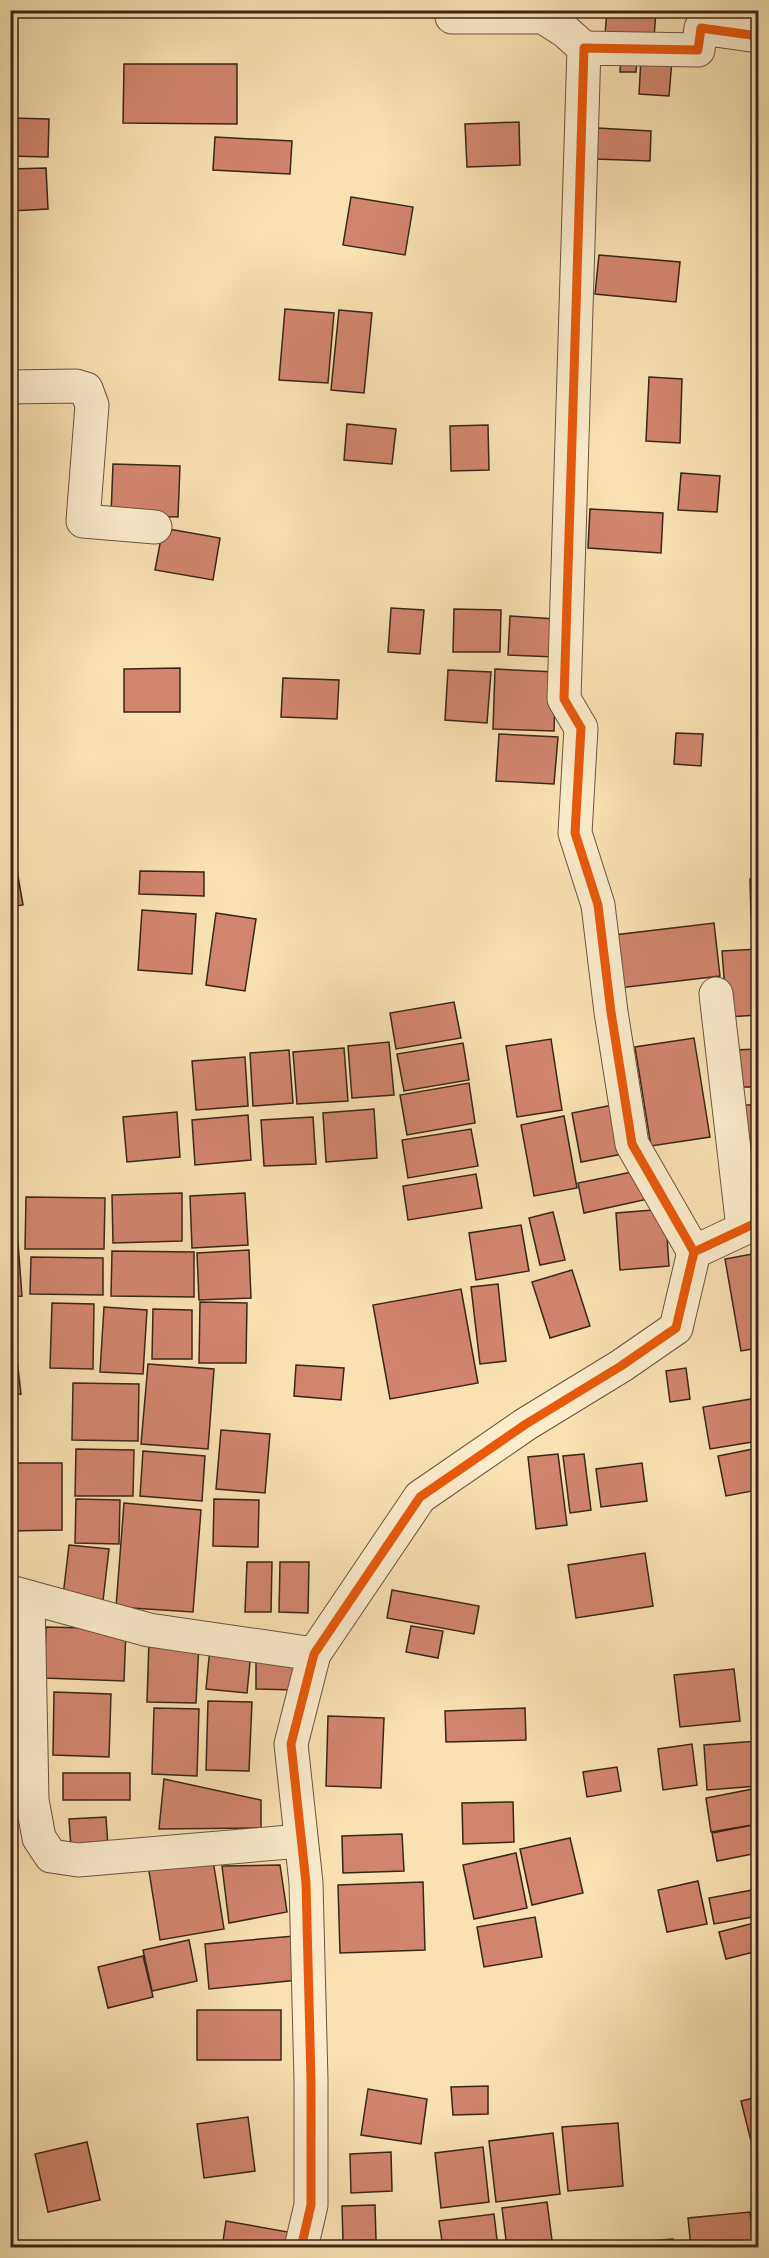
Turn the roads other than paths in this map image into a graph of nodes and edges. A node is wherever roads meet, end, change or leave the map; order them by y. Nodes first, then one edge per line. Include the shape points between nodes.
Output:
1 (524, 14) edge
2 (452, 17) dead end
3 (759, 36) edge
4 (584, 48) junction
5 (10, 387) edge
6 (155, 527) dead end
7 (716, 994) dead end
8 (751, 1225) edge
9 (694, 1252) junction
10 (19, 1595) edge
11 (314, 1653) junction
12 (301, 1841) junction
13 (301, 2247) edge

1 - 2 street
1 - 4 street via 543,18
3 - 4 street via 701,28 698,50
4 - 9 street via 564,699 581,728 575,833 598,905 632,1144
5 - 6 street via 86,389 92,405 83,521
7 - 8 street
8 - 9 street
9 - 11 street via 676,1328 420,1497
10 - 11 street via 149,1630
10 - 12 street via 32,1800 39,1838 51,1856 78,1860
11 - 12 street via 291,1744
12 - 13 street via 306,1895 311,2205

